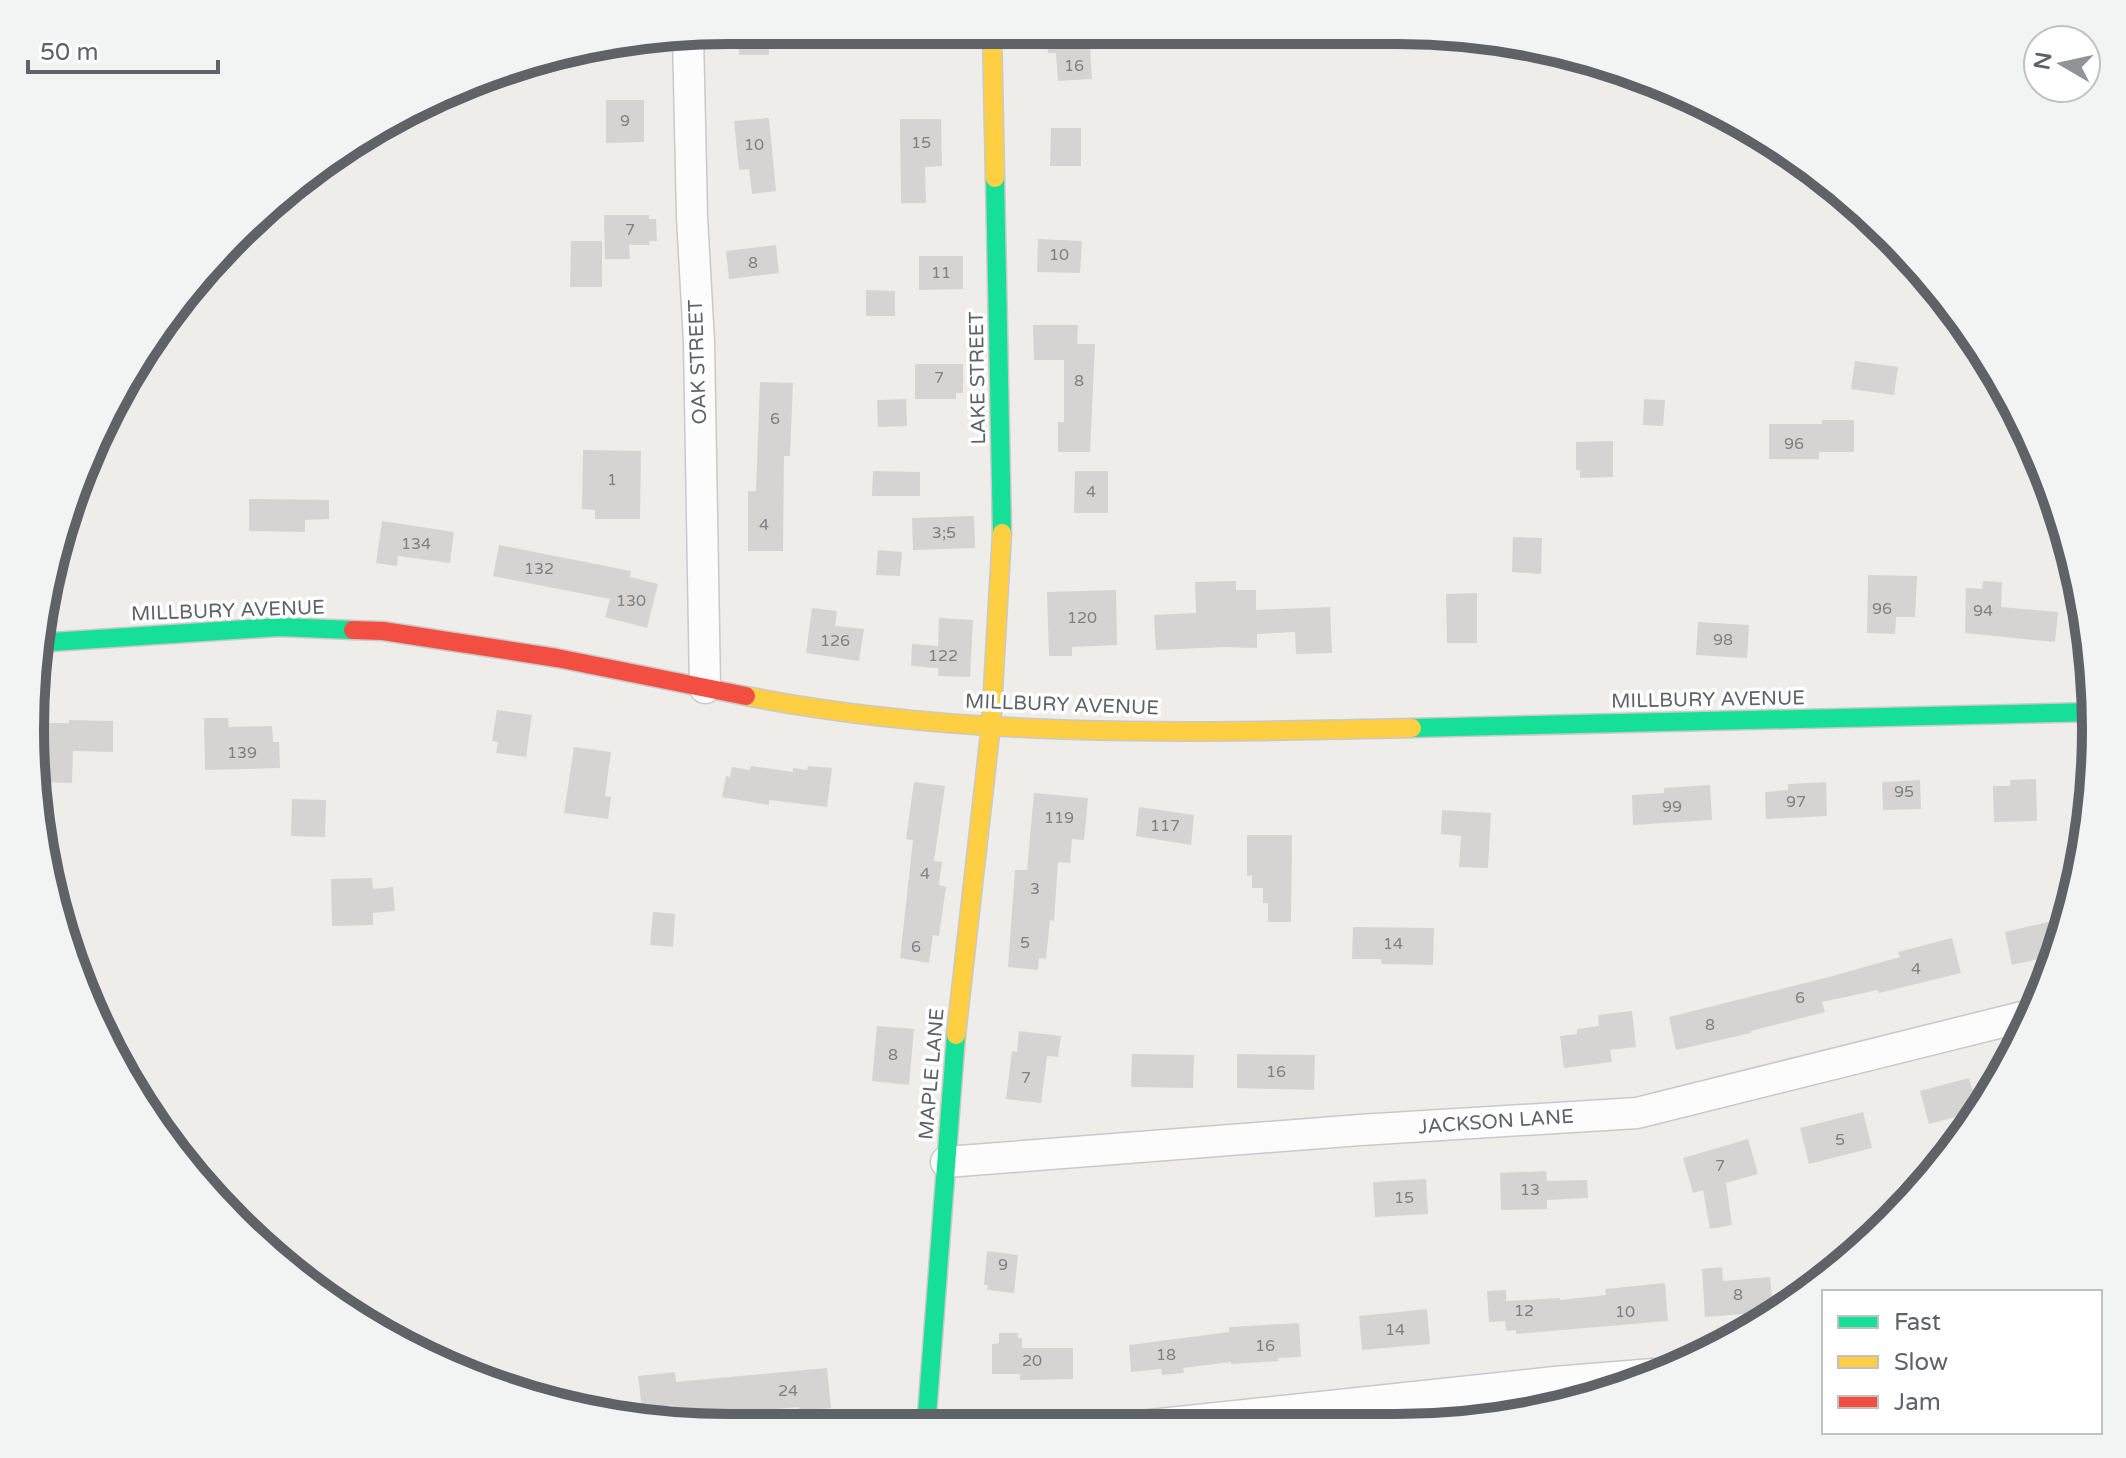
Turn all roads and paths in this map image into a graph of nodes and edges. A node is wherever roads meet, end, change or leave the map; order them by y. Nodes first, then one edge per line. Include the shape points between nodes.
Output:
1 (992, 44) edge
2 (688, 45) edge
3 (50, 642) edge
4 (705, 688) junction
5 (2082, 712) edge
6 (991, 725) junction
7 (2017, 1018) edge
8 (946, 1162) junction
9 (1621, 1377) edge
10 (927, 1414) edge
11 (1254, 1414) edge

1 - 6 main road, LAKE STREET via 1002,530
2 - 4 street, OAK STREET
3 - 4 main road, MILLBURY AVENUE via 279,627 383,631 543,655
4 - 6 main road, MILLBURY AVENUE via 879,718
5 - 6 main road, MILLBURY AVENUE via 1243,732
6 - 8 main road, MAPLE LANE
7 - 8 street, JACKSON LANE via 1637,1113
8 - 10 main road, MAPLE LANE
9 - 11 street

